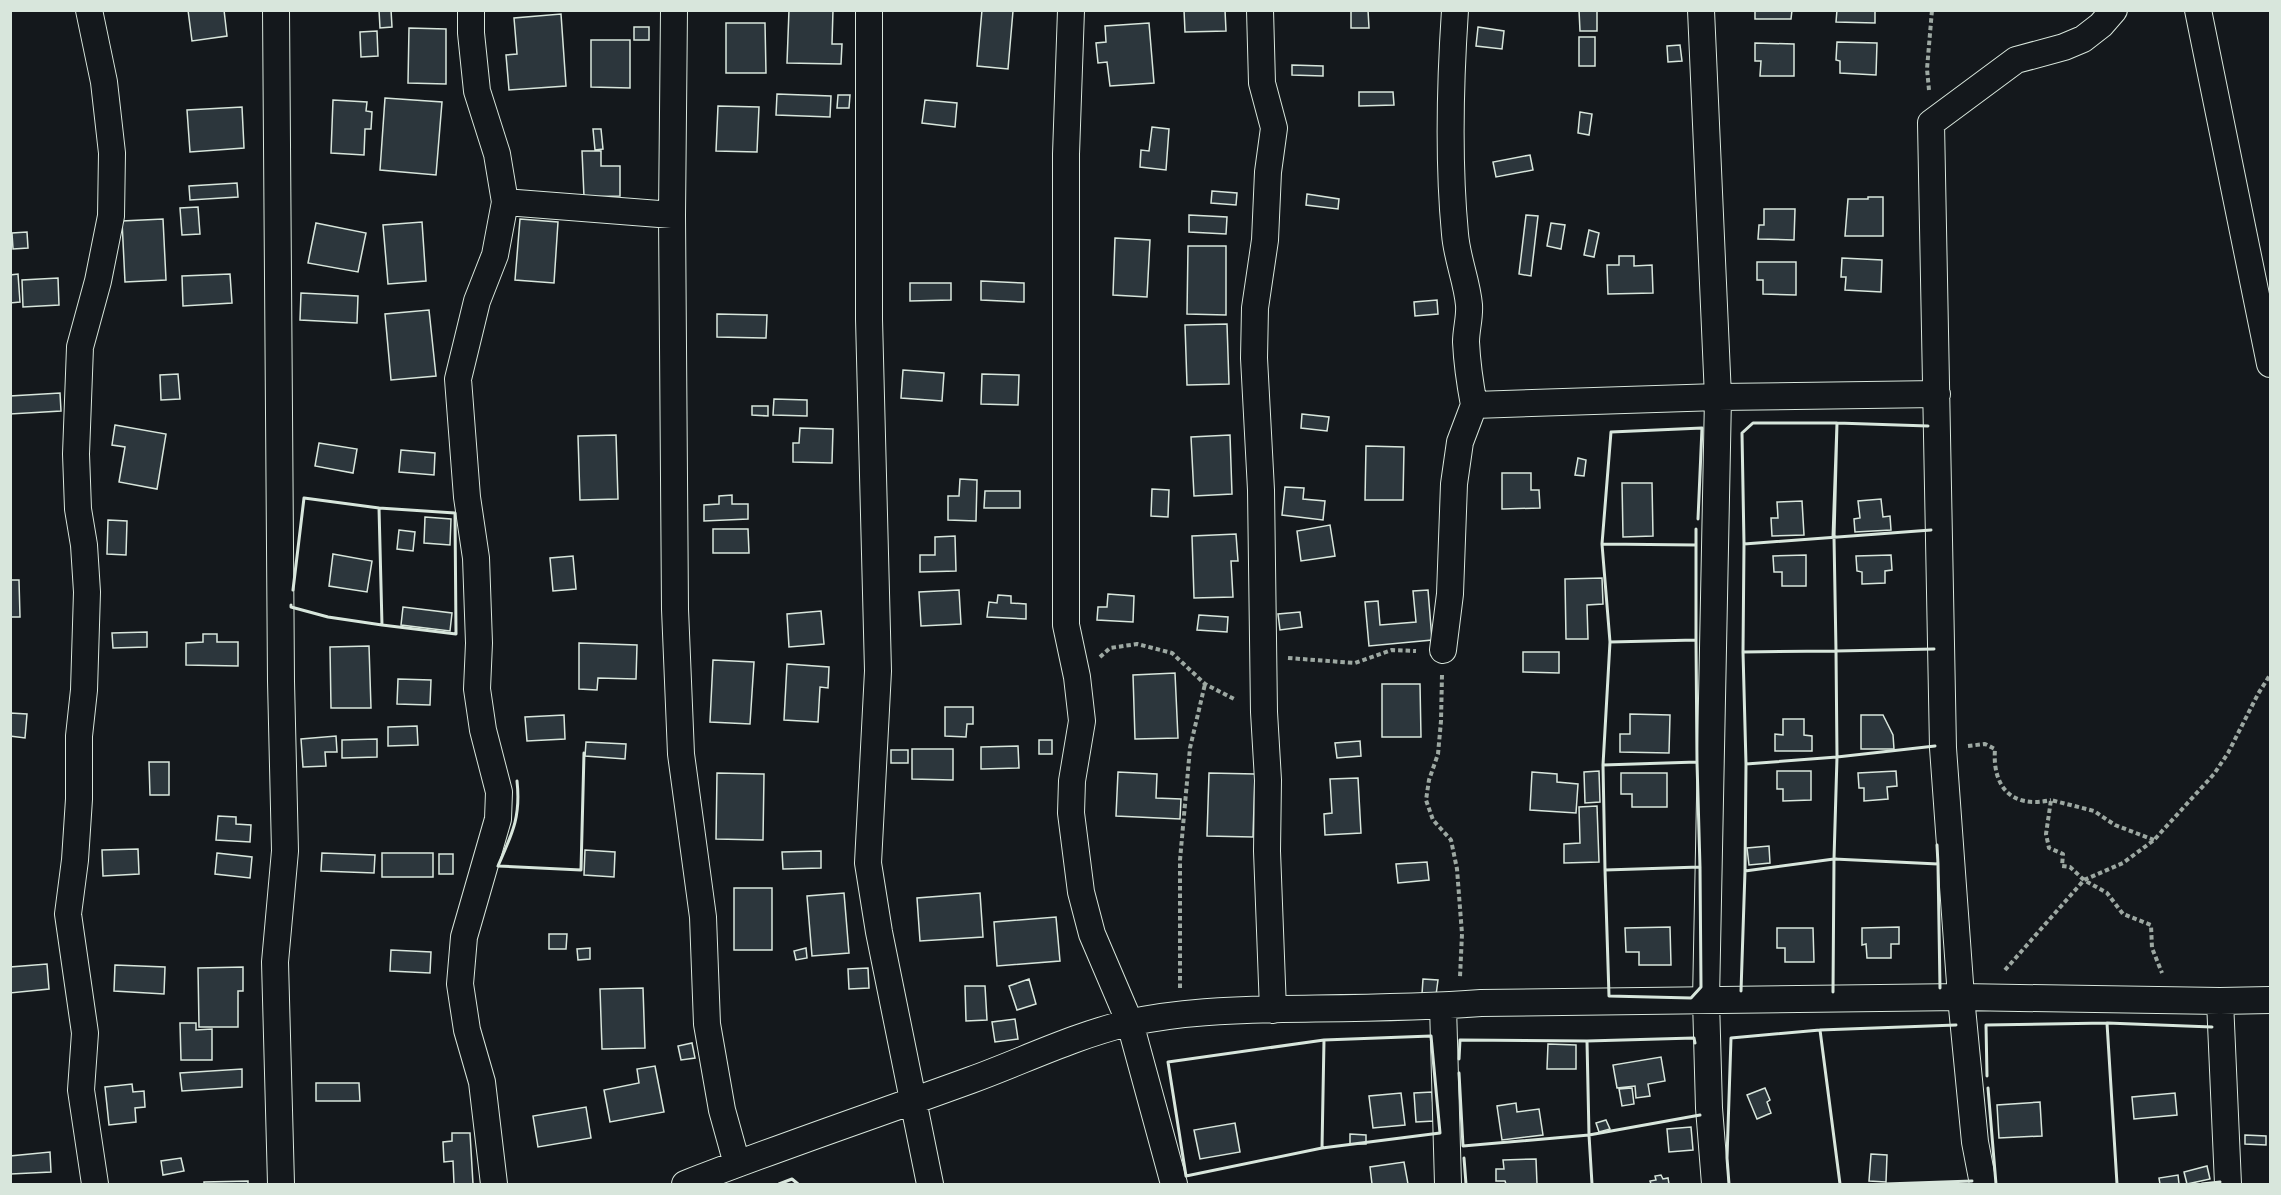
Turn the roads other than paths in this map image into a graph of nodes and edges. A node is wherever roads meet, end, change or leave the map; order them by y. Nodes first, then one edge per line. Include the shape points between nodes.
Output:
1 (89, 10) edge
2 (276, 10) edge
3 (471, 10) edge
4 (674, 10) edge
5 (869, 10) edge
6 (1071, 10) edge
7 (1260, 10) edge
8 (1455, 10) edge
9 (1701, 10) edge
10 (2114, 10) edge
11 (2198, 10) edge
12 (505, 202) junction
13 (672, 214) junction
14 (2271, 363) edge
15 (1937, 394) junction
16 (1718, 397) junction
17 (1474, 405) junction
18 (1444, 642) road end
19 (1970, 997) junction
20 (2271, 999) edge
21 (1706, 1000) junction
22 (2220, 1001) junction
23 (1443, 1006) junction
24 (1273, 1010) junction
25 (1130, 1023) junction
26 (915, 1100) junction
27 (737, 1164) junction
28 (95, 1185) edge
29 (281, 1185) edge
30 (494, 1185) edge
31 (685, 1185) edge
32 (930, 1185) edge
33 (1174, 1185) edge
34 (1448, 1185) edge
35 (1715, 1185) edge
36 (1983, 1185) edge
37 (2228, 1185) edge

1 - 28 street via 111,141 111,206 98,282 80,347 76,454 87,592 79,799 68,914 85,1033 81,1090
2 - 29 street via 285,851 275,962
3 - 12 street via 477,90 497,154
4 - 13 street
5 - 26 street via 870,330 878,671 868,863
6 - 25 street via 1066,154 1066,625 1082,721 1071,813 1081,892 1092,934
7 - 24 street via 1262,82 1274,128 1254,348
8 - 17 street via 1449,113 1454,231 1470,307 1466,340
9 - 16 street
10 - 15 street via 2083,39 2016,60 1931,123
11 - 14 street
12 - 13 street
12 - 30 street via 495,255 477,301 458,379 476,558 477,689 499,792 498,819 464,938 460,984 467,1030 482,1082
13 - 27 street via 675,609 681,754 703,917 707,1024 722,1110
15 - 16 street
15 - 19 street via 1943,748
16 - 17 street
16 - 21 street
17 - 18 street via 1460,442 1454,484
19 - 21 street
19 - 22 street
19 - 36 street via 1975,1142
20 - 22 street
21 - 23 street
21 - 35 street
22 - 37 street
23 - 24 street
23 - 34 street
24 - 25 street via 1182,1015
25 - 26 street
25 - 33 street
26 - 27 street
26 - 32 street
27 - 31 street

